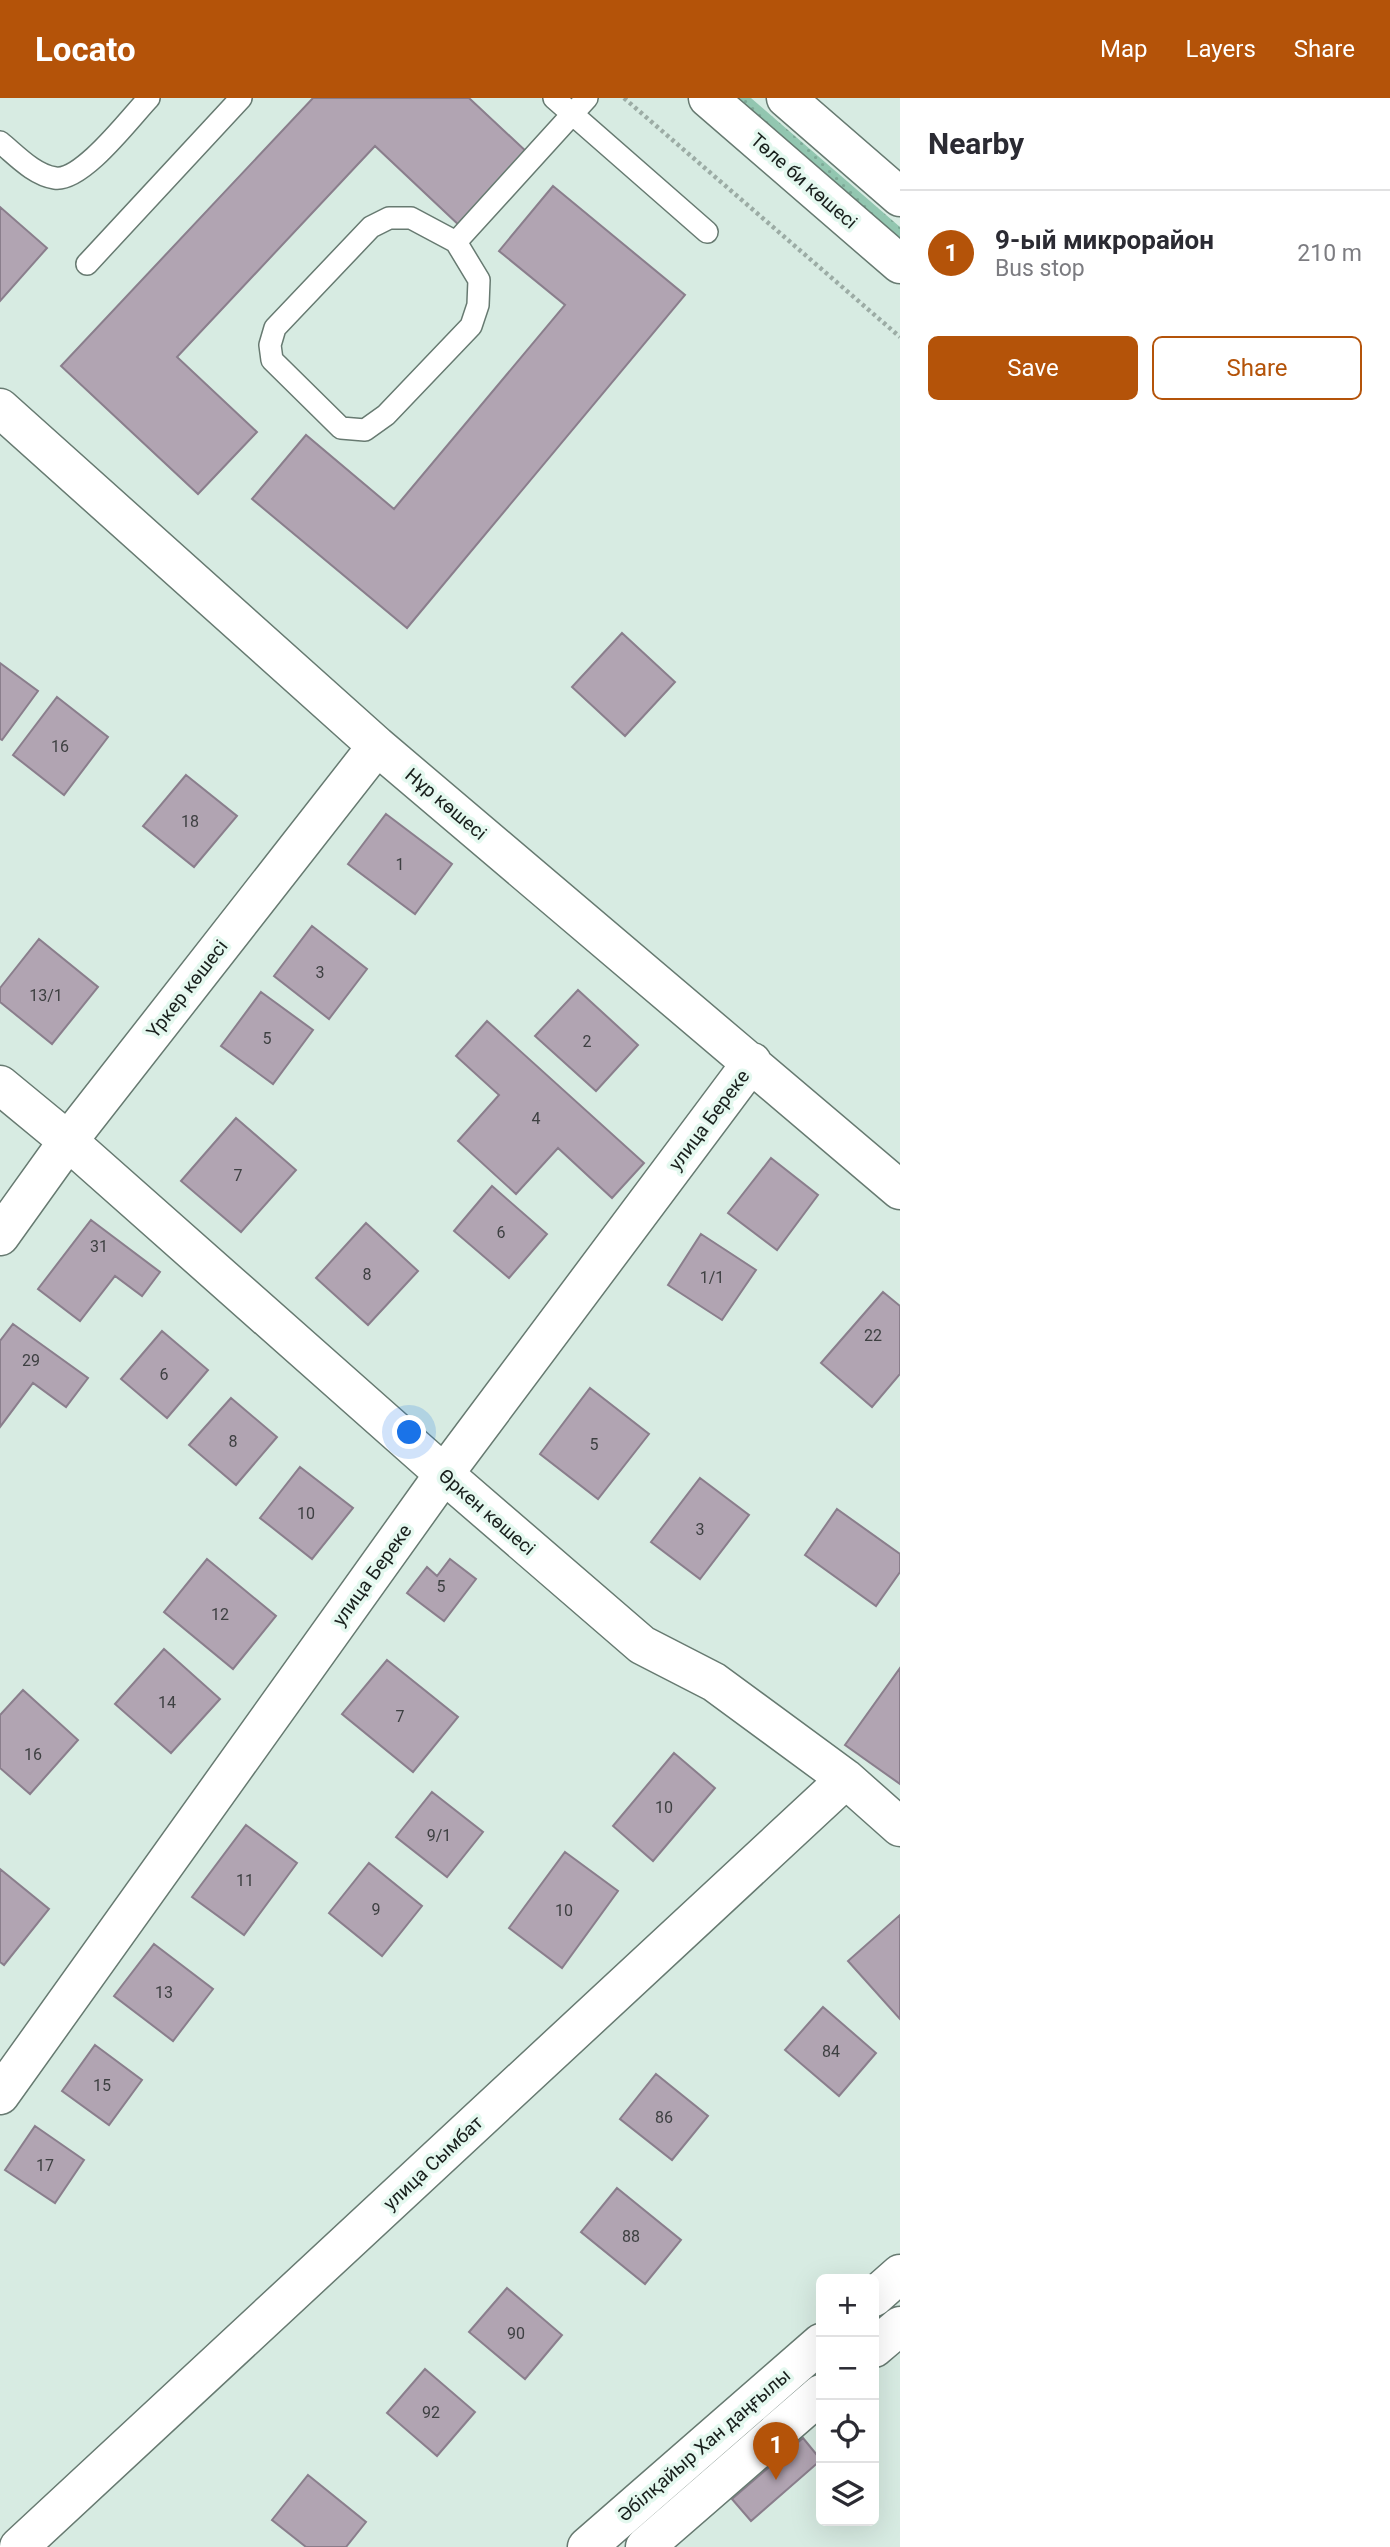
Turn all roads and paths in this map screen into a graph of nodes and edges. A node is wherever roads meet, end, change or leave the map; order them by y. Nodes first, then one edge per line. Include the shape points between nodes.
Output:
1 (149, 98) edge
2 (241, 98) edge
3 (554, 98) edge
4 (624, 98) edge
5 (708, 98) edge
6 (786, 98) edge
7 (580, 106) edge
8 (0, 142) edge
9 (900, 197) edge
10 (707, 232) dead end
11 (456, 242) junction
12 (88, 264) dead end
13 (900, 264) edge
14 (900, 337) edge
15 (0, 408) edge
16 (377, 746) junction
17 (752, 1062) junction
18 (0, 1085) edge
19 (68, 1141) junction
20 (900, 1190) edge
21 (0, 1236) edge
22 (444, 1474) junction
23 (846, 1779) junction
24 (900, 1827) edge
25 (0, 2095) edge
26 (900, 2274) edge
27 (879, 2293) edge
28 (900, 2326) edge
29 (879, 2344) edge
30 (816, 2348) edge
31 (816, 2398) edge
32 (628, 2534) edge
33 (19, 2547) edge
34 (587, 2547) edge
35 (645, 2547) edge

1 - 8 lane via 73,176 55,178 32,169
2 - 12 lane
3 - 7 lane
4 - 14 path
5 - 13 street, Төле би көшесі
6 - 9 street
7 - 10 lane
7 - 11 lane
11 - 11 lane via 479,280 471,326 386,415 365,430 341,428 272,360 275,328 371,227 389,218 411,218
15 - 16 street, Нұр көшесі
16 - 17 street, Нұр көшесі
16 - 19 street, Үркер көшесі
17 - 20 street, Нұр көшесі
17 - 22 street, улица Береке
18 - 19 street, Өркен көшесі
19 - 21 street, Үркер көшесі
19 - 22 street, Өркен көшесі
22 - 23 street, Өркен көшесі via 642,1645 714,1682
22 - 25 street, улица Береке
23 - 24 street, Өркен көшесі
23 - 33 street, улица Сымбат
26 - 27 street
28 - 29 street
30 - 32 street, Әбілқайыр Хан даңғылы
31 - 35 street, Әбілқайыр Хан даңғылы
32 - 34 street, Әбілқайыр Хан даңғылы

